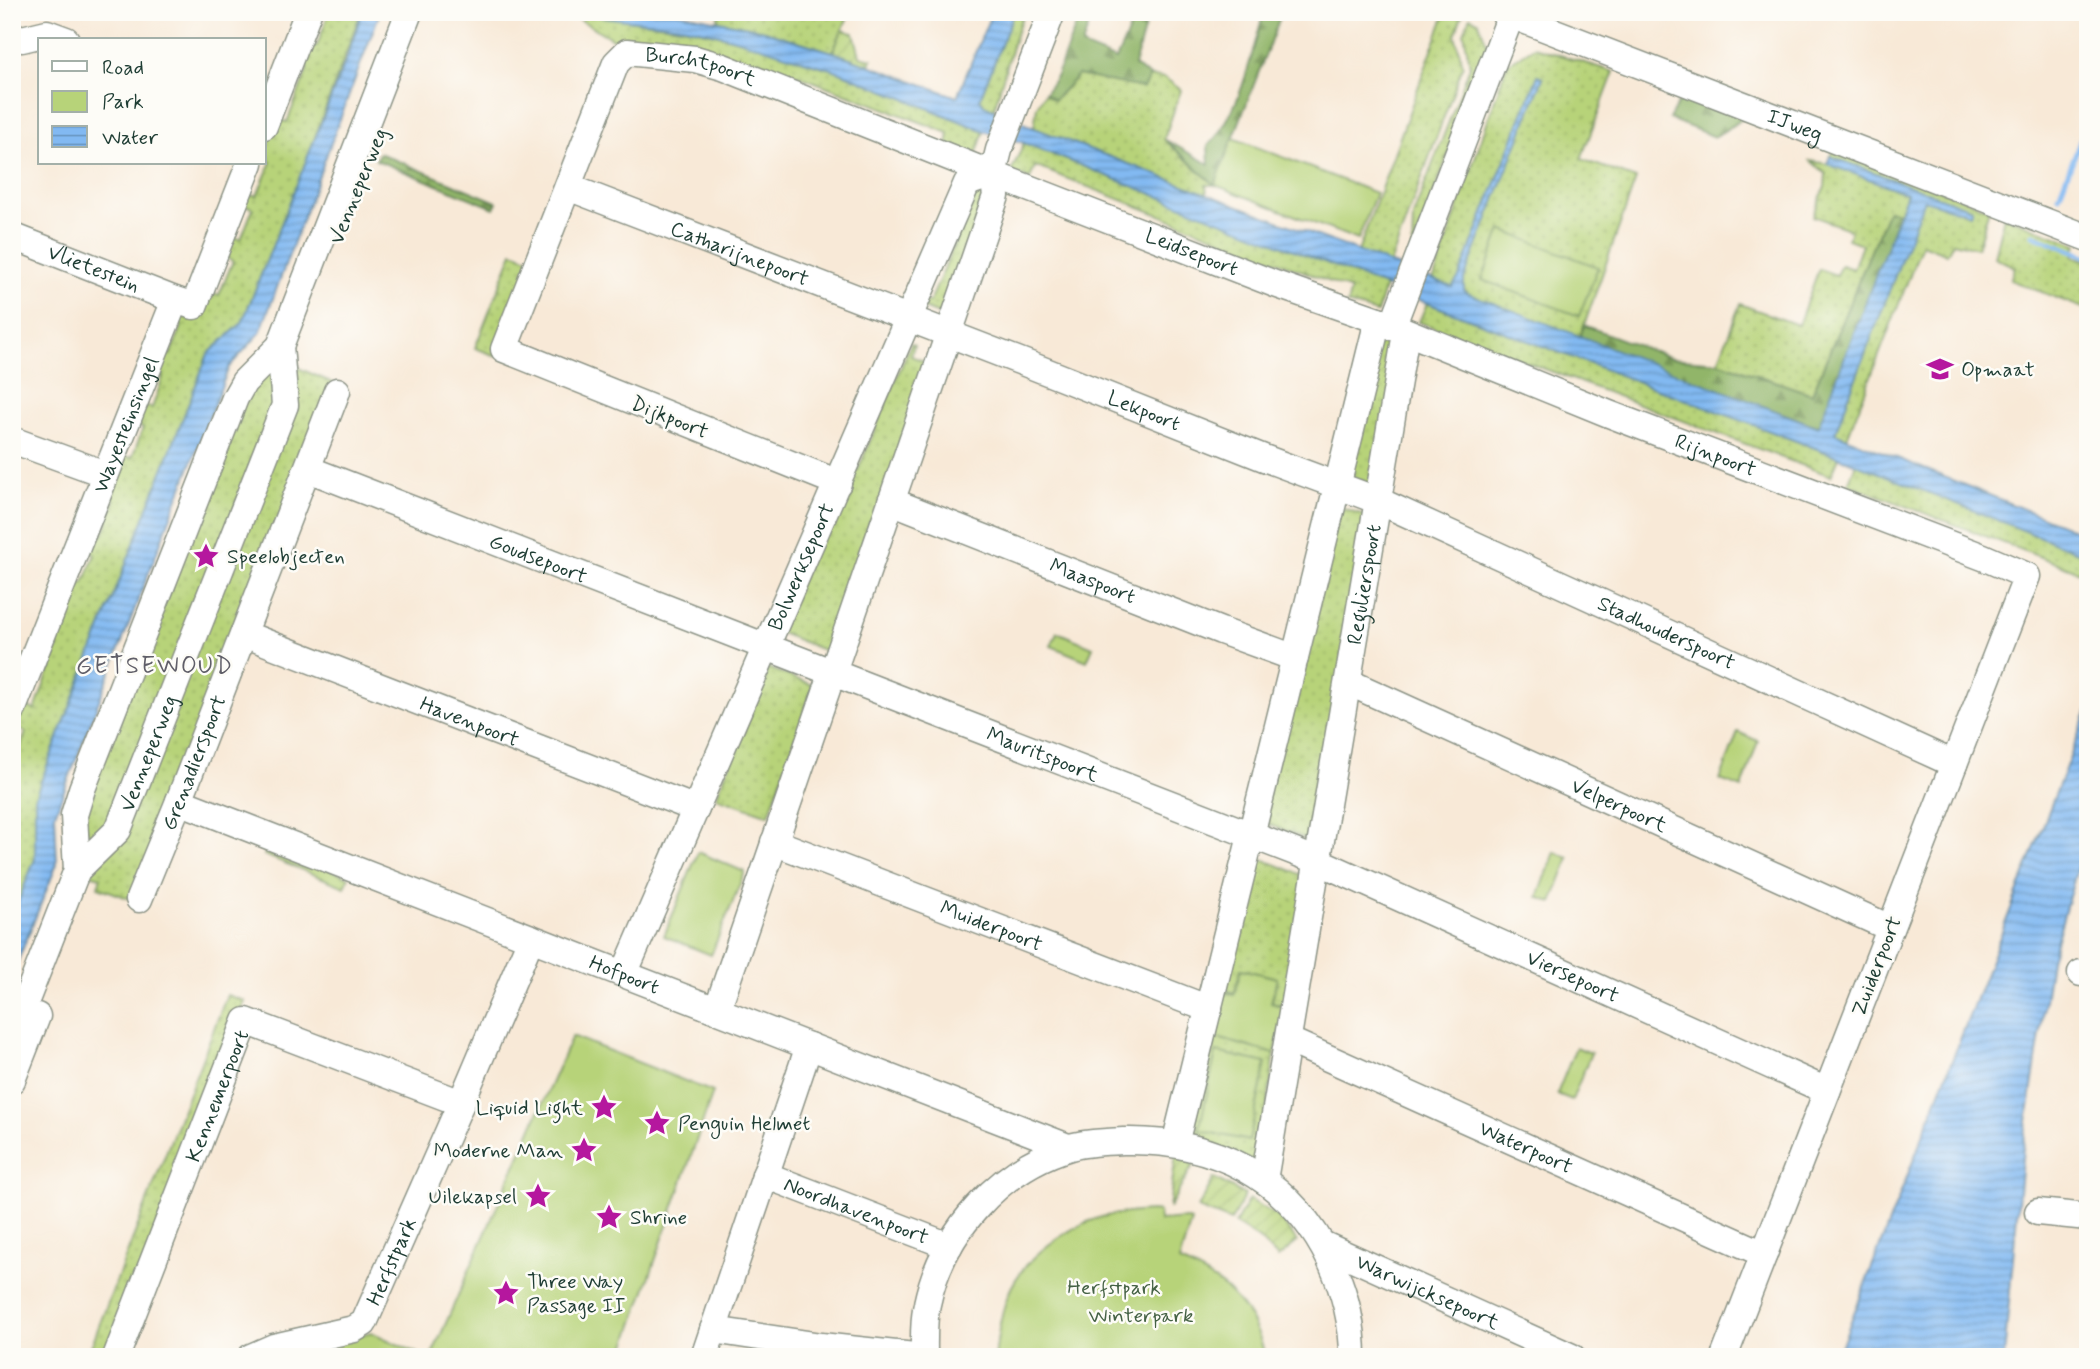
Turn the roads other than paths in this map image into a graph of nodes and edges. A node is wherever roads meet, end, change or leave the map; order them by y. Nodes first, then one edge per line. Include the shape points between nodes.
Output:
1 (308, 12) edge
2 (409, 12) edge
3 (1052, 12) edge
4 (1507, 14) edge
5 (12, 35) edge
6 (61, 38) edge
7 (266, 121) edge
8 (996, 162) junction
9 (250, 164) edge
10 (569, 187) junction
11 (12, 236) edge
12 (2088, 238) edge
13 (175, 300) junction
14 (909, 319) junction
15 (1394, 323) junction
16 (293, 331) junction
17 (949, 335) junction
18 (503, 349) joint
19 (337, 391) dead end
20 (12, 440) edge
21 (308, 469) junction
22 (105, 474) junction
23 (838, 483) junction
24 (1338, 486) junction
25 (891, 501) junction
26 (1380, 501) junction
27 (2026, 576) joint
28 (244, 634) junction
29 (767, 646) junction
30 (23, 647) edge
31 (1295, 658) junction
32 (832, 672) junction
33 (1348, 682) junction
34 (12, 711) edge
35 (1954, 764) junction
36 (179, 801) junction
37 (696, 809) junction
38 (1252, 835) junction
39 (774, 842) junction
40 (1318, 861) junction
41 (77, 870) junction
42 (139, 899) dead end
43 (65, 900) junction
44 (1890, 928) junction
45 (531, 938) junction
46 (624, 974) junction
47 (1209, 1009) junction
48 (717, 1010) junction
49 (12, 1036) edge
50 (1288, 1040) junction
51 (809, 1046) junction
52 (12, 1080) edge
53 (1827, 1091) junction
54 (461, 1103) junction
55 (1175, 1144) junction
56 (1068, 1147) junction
57 (765, 1175) junction
58 (1264, 1180) junction
59 (2038, 1212) dead end
60 (2088, 1217) edge
61 (1322, 1244) junction
62 (949, 1246) junction
63 (1764, 1254) junction
64 (713, 1330) junction
65 (117, 1352) edge
66 (251, 1357) edge
67 (704, 1357) edge
68 (924, 1357) edge
69 (1353, 1357) edge
70 (1572, 1357) edge
71 (1724, 1357) edge

1 - 7 street
2 - 16 street, Venneperweg
3 - 8 street
4 - 12 street, IJweg
4 - 15 street, Regulierspoort
5 - 6 street via 22,39 47,33
8 - 10 street, Burchtpoort via 709,62 627,52 616,63
8 - 14 street, Bolwerksepoort via 967,183
8 - 15 street, Leidsepoort via 1275,284
8 - 17 street via 996,196
9 - 13 street via 194,306
10 - 14 street, Catharijnepoort
10 - 18 street, Burchtpoort
11 - 13 street, Vlietestein
13 - 22 street, Wayesteinsingel
14 - 17 street, Catharijnepoort
14 - 23 street, Bolwerksepoort
15 - 24 street, Regulierspoort
15 - 26 street, Regulierspoort
15 - 27 street, Rijnpoort via 1609,414
16 - 41 street, Venneperweg via 285,405 118,830
16 - 41 street, Venneperweg via 234,398 74,815
17 - 24 street, Lekpoort
17 - 25 street
18 - 23 street, Dijkpoort
19 - 21 street, Grenadierspoort
20 - 22 street
21 - 28 street, Grenadierspoort
21 - 29 street, Goudsepoort
22 - 30 street, Wayesteinsingel
23 - 29 street, Bolwerksepoort
24 - 26 street, Lekpoort
24 - 31 street, Regulierspoort
25 - 31 street, Maaspoort
25 - 32 street
26 - 33 street, Regulierspoort
26 - 35 street, Stadhouderspoort
27 - 35 street, Zuiderpoort
28 - 36 street, Grenadierspoort
28 - 37 street, Havenpoort
29 - 32 street, Goudsepoort
29 - 37 street, Bolwerksepoort
30 - 34 street, Wayesteinsingel
31 - 38 street, Regulierspoort
32 - 38 street, Mauritspoort
32 - 39 street
33 - 40 street, Regulierspoort
33 - 44 street, Velperpoort
35 - 44 street, Zuiderpoort
36 - 42 street, Grenadierspoort
36 - 45 street, Hofpoort
37 - 46 street, Bolwerksepoort
38 - 40 street, Mauritspoort
38 - 47 street, Regulierspoort
39 - 47 street, Muiderpoort
39 - 48 street
40 - 50 street, Regulierspoort
40 - 53 street, Viersepoort
41 - 43 street, Venneperweg
43 - 49 street, Venneperweg
43 - 52 street via 79,907
44 - 53 street, Zuiderpoort
45 - 46 street, Hofpoort
45 - 54 street, Herfstpark
46 - 48 street, Hofpoort
47 - 55 street, Regulierspoort
48 - 51 street, Hofpoort
50 - 58 street, Regulierspoort
50 - 63 street, Waterpoort
51 - 56 street, Hofpoort
51 - 57 street, Noordhavenpoort
53 - 63 street, Zuiderpoort
54 - 65 street, Kennemerpoort via 246,1021
54 - 66 street, Herfstpark via 364,1323
55 - 56 street via 1110,1142
55 - 58 street via 1224,1157
56 - 62 street via 1002,1184 974,1211
57 - 62 street, Noordhavenpoort
57 - 64 street, Noordhavenpoort
58 - 61 street via 1303,1217
59 - 60 street
61 - 69 street via 1345,1300
61 - 70 street, Warwijcksepoort
62 - 68 street via 926,1307
63 - 71 street, Zuiderpoort
64 - 67 street, Noordhavenpoort
64 - 68 street

